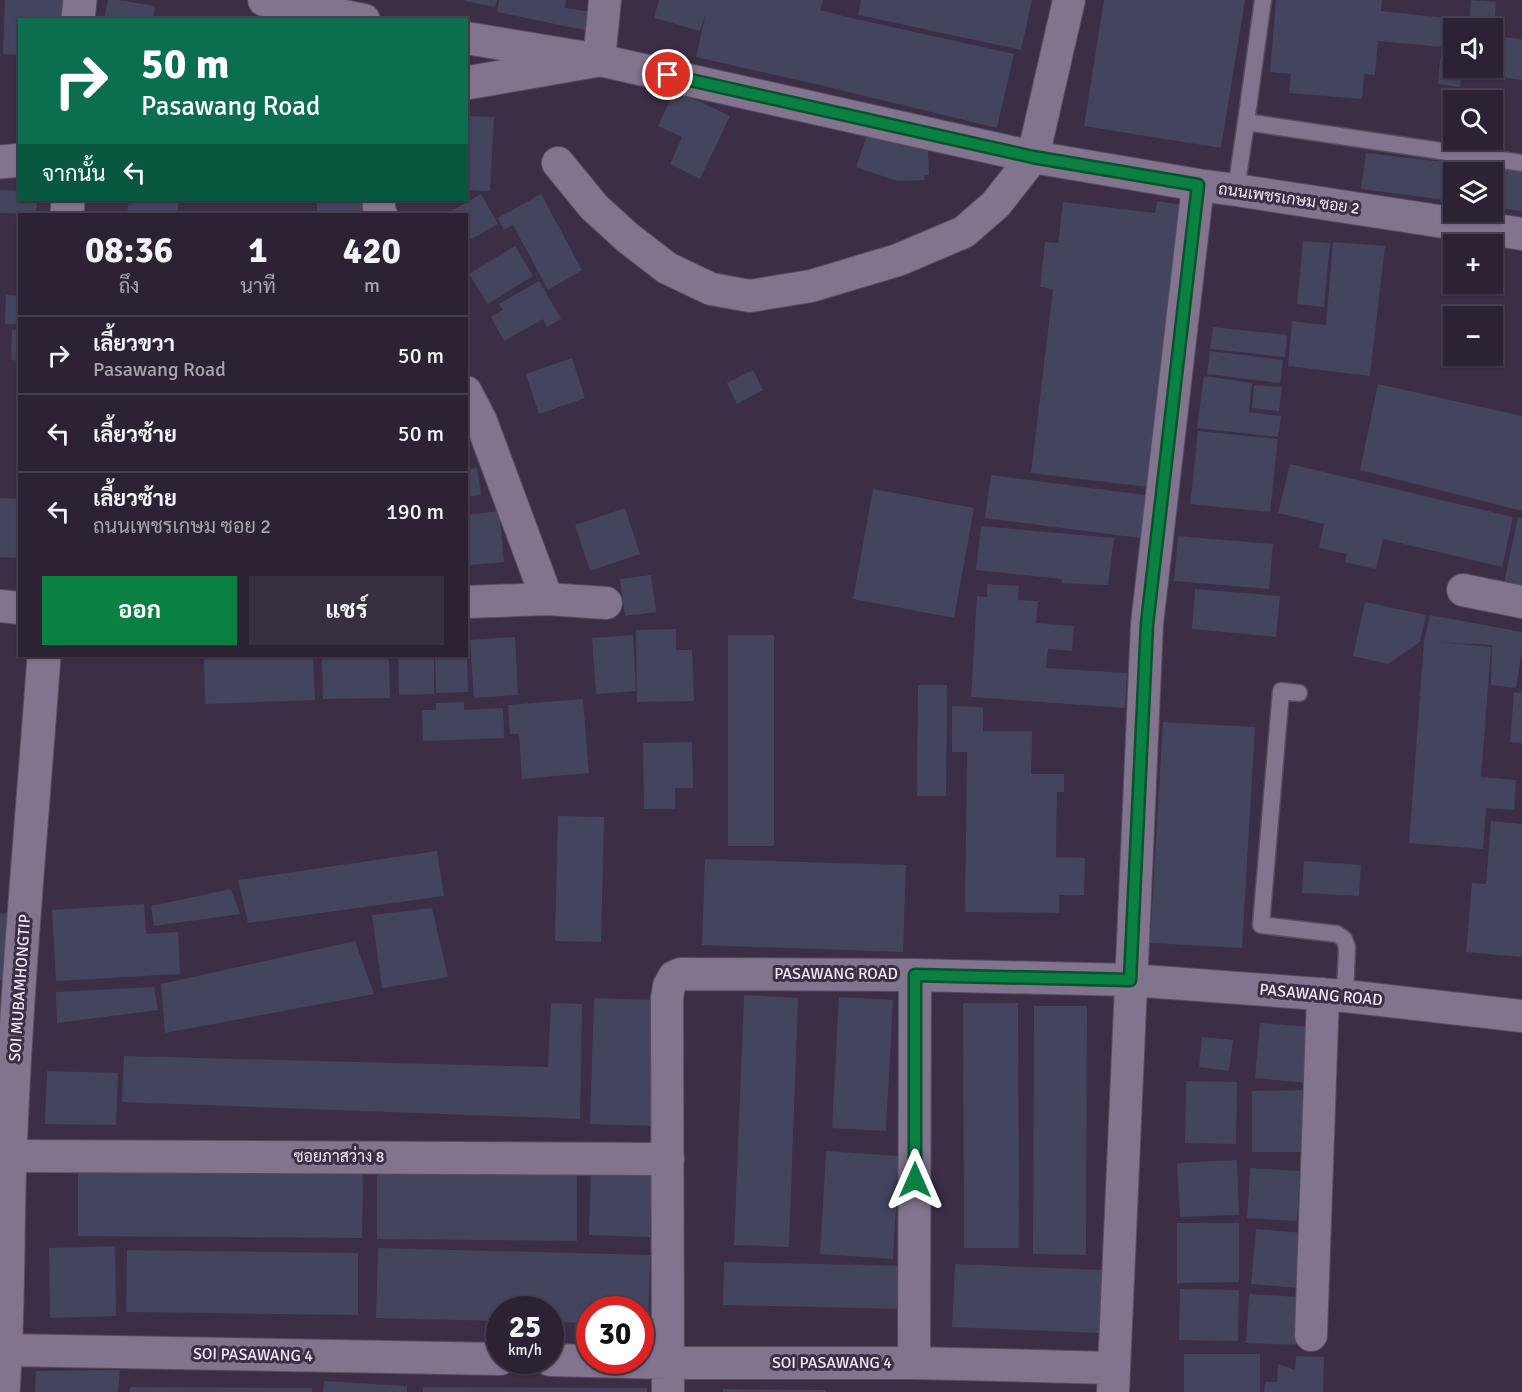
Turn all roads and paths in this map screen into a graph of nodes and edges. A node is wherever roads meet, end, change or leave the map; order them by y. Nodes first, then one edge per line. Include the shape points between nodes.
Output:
1 (80, 0) edge
2 (264, 0) edge
3 (605, 0) edge
4 (615, 0) edge
5 (625, 0) edge
6 (1069, 0) edge
7 (1263, 0) edge
8 (78, 18) edge
9 (354, 18) edge
10 (468, 38) edge
11 (599, 60) junction
12 (468, 83) edge
13 (1246, 122) junction
14 (1033, 157) junction
15 (18, 160) edge
16 (0, 162) edge
17 (558, 163) dead end
18 (1522, 163) edge
19 (1198, 185) junction
20 (1236, 190) junction
21 (1522, 234) edge
22 (468, 400) edge
23 (474, 422) edge
24 (1463, 590) dead end
25 (547, 599) junction
26 (468, 602) edge
27 (1522, 602) edge
28 (606, 603) dead end
29 (0, 606) edge
30 (18, 608) edge
31 (44, 657) edge
32 (1299, 693) dead end
33 (915, 975) junction
34 (1130, 980) junction
35 (1334, 995) junction
36 (1522, 1016) edge
37 (9, 1017) edge
38 (10, 1156) junction
39 (668, 1159) junction
40 (1311, 1335) dead end
41 (6, 1350) junction
42 (486, 1359) edge
43 (564, 1362) edge
44 (914, 1363) junction
45 (668, 1377) edge
46 (1113, 1380) edge
47 (3, 1392) edge

1 - 8 street
2 - 9 street
3 - 11 street
4 - 5 street
6 - 14 street
7 - 13 lane
10 - 11 street
11 - 12 street
11 - 14 street, ถนนเพชรเกษม ซอย 2
13 - 18 lane
13 - 20 lane
14 - 17 street via 996,204 964,232 898,260 833,280 750,296 711,289 668,268 594,207
14 - 19 street, ถนนเพชรเกษม ซอย 2
15 - 16 street
19 - 20 street, ถนนเพชรเกษม ซอย 2
19 - 34 street via 1147,624
20 - 21 street, ถนนเพชรเกษม ซอย 2
22 - 23 street
23 - 25 street
24 - 27 street
25 - 26 street
25 - 28 street
29 - 30 street
31 - 37 street, SOI MUBAMHONGTIP
32 - 35 lane via 1281,691 1261,925 1337,934 1344,939 1347,947
33 - 34 street, PASAWANG ROAD
33 - 39 street, PASAWANG ROAD via 674,977 667,998
33 - 44 street
34 - 35 street, PASAWANG ROAD
34 - 46 street
35 - 36 street, PASAWANG ROAD
35 - 40 street
37 - 38 street, SOI MUBAMHONGTIP
38 - 39 street, ซอยภาสว่าง 8
38 - 41 street, SOI MUBAMHONGTIP
39 - 45 street, PASAWANG ROAD
41 - 42 street, SOI PASAWANG 4
41 - 47 street, SOI MUBAMHONGTIP
43 - 45 street, SOI PASAWANG 4
44 - 45 street, SOI PASAWANG 4
44 - 46 street, SOI PASAWANG 4

